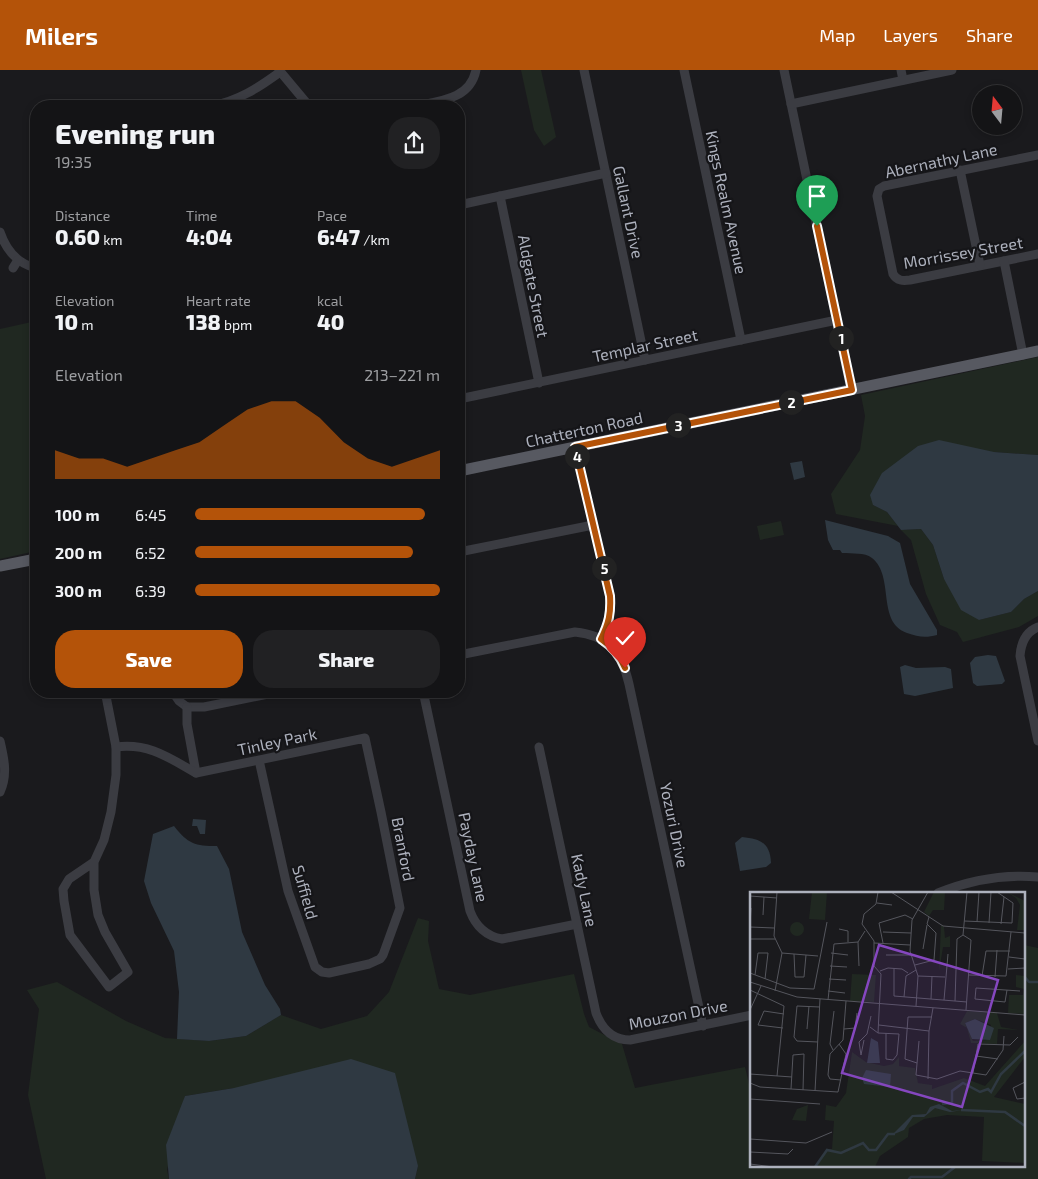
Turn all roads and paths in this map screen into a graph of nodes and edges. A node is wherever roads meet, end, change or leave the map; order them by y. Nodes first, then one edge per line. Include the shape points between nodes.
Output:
1 (476, 70) edge
2 (584, 70) edge
3 (684, 70) edge
4 (784, 70) edge
5 (901, 70) edge
6 (952, 70) edge
7 (279, 71) edge
8 (903, 80) junction
9 (233, 100) edge
10 (304, 100) edge
11 (444, 100) edge
12 (791, 104) junction
13 (1038, 155) edge
14 (960, 170) junction
15 (606, 173) junction
16 (879, 189) joint
17 (500, 196) junction
18 (465, 204) edge
19 (0, 232) edge
20 (1038, 254) edge
21 (18, 260) junction
22 (1004, 261) junction
23 (30, 266) edge
24 (980, 266) junction
25 (13, 268) dead end
26 (837, 320) junction
27 (741, 340) junction
28 (1038, 352) edge
29 (1023, 355) junction
30 (645, 360) junction
31 (539, 383) junction
32 (852, 390) junction
33 (465, 398) edge
34 (575, 447) junction
35 (465, 470) edge
36 (593, 525) junction
37 (465, 551) edge
38 (30, 560) edge
39 (0, 566) edge
40 (1038, 627) edge
41 (601, 639) junction
42 (465, 654) edge
43 (106, 698) edge
44 (177, 698) edge
45 (248, 698) edge
46 (424, 698) edge
47 (187, 707) junction
48 (1037, 736) edge
49 (365, 738) joint
50 (0, 741) edge
51 (116, 747) junction
52 (539, 747) dead end
53 (259, 760) junction
54 (196, 773) junction
55 (0, 792) edge
56 (94, 862) junction
57 (1038, 877) edge
58 (941, 892) edge
59 (577, 924) junction
60 (377, 961) joint
61 (750, 1015) edge
62 (703, 1026) junction
63 (610, 1034) joint

1 - 11 street via 470,86 457,96
2 - 15 street, Gallant Drive
3 - 27 street, Kings Realm Avenue
4 - 12 street
5 - 8 street
6 - 8 street
7 - 9 street via 251,92
7 - 10 street
8 - 12 street
12 - 26 street
13 - 14 street, Abernathy Lane
14 - 16 street, Abernathy Lane
14 - 24 street
15 - 17 street
15 - 30 street, Gallant Drive
16 - 24 street, Morrissey Street via 877,199 895,277 905,281
17 - 18 street
17 - 31 street, Aldgate Street
19 - 21 street via 6,247
20 - 22 street, Morrissey Street
21 - 23 street
21 - 25 street
22 - 24 street, Morrissey Street
22 - 29 street
26 - 27 street, Templar Street
26 - 32 street
27 - 30 street, Templar Street
28 - 29 main road, Chatterton Road
29 - 32 main road, Chatterton Road
30 - 31 street, Templar Street
31 - 33 street, Templar Street
32 - 34 main road, Chatterton Road
34 - 35 main road, Chatterton Road
34 - 36 street
36 - 37 street
36 - 41 street via 610,596 611,612
38 - 39 main road
40 - 48 street via 1027,634 1020,656
41 - 42 street via 584,633 566,632
41 - 62 street, Yozuri Drive via 618,654 627,675
43 - 51 street
44 - 47 street
45 - 47 street
46 - 59 street, Payday Lane via 470,912 478,928 502,939
47 - 54 street
49 - 53 street, Tinley Park
49 - 60 street, Branford via 400,908 383,955
50 - 55 street via 5,775
51 - 54 street via 138,746 154,750
51 - 56 street via 111,812
52 - 59 street, Kady Lane
53 - 54 street, Tinley Park
53 - 60 street, Suffield via 288,891 315,967 329,973
56 - 56 street via 69,879 63,889 64,901 70,935 108,987 128,972 98,915
57 - 58 street via 981,879
59 - 63 street, Kady Lane via 596,1013
61 - 62 street, Mouzon Drive
62 - 63 street, Mouzon Drive via 638,1040 623,1040

